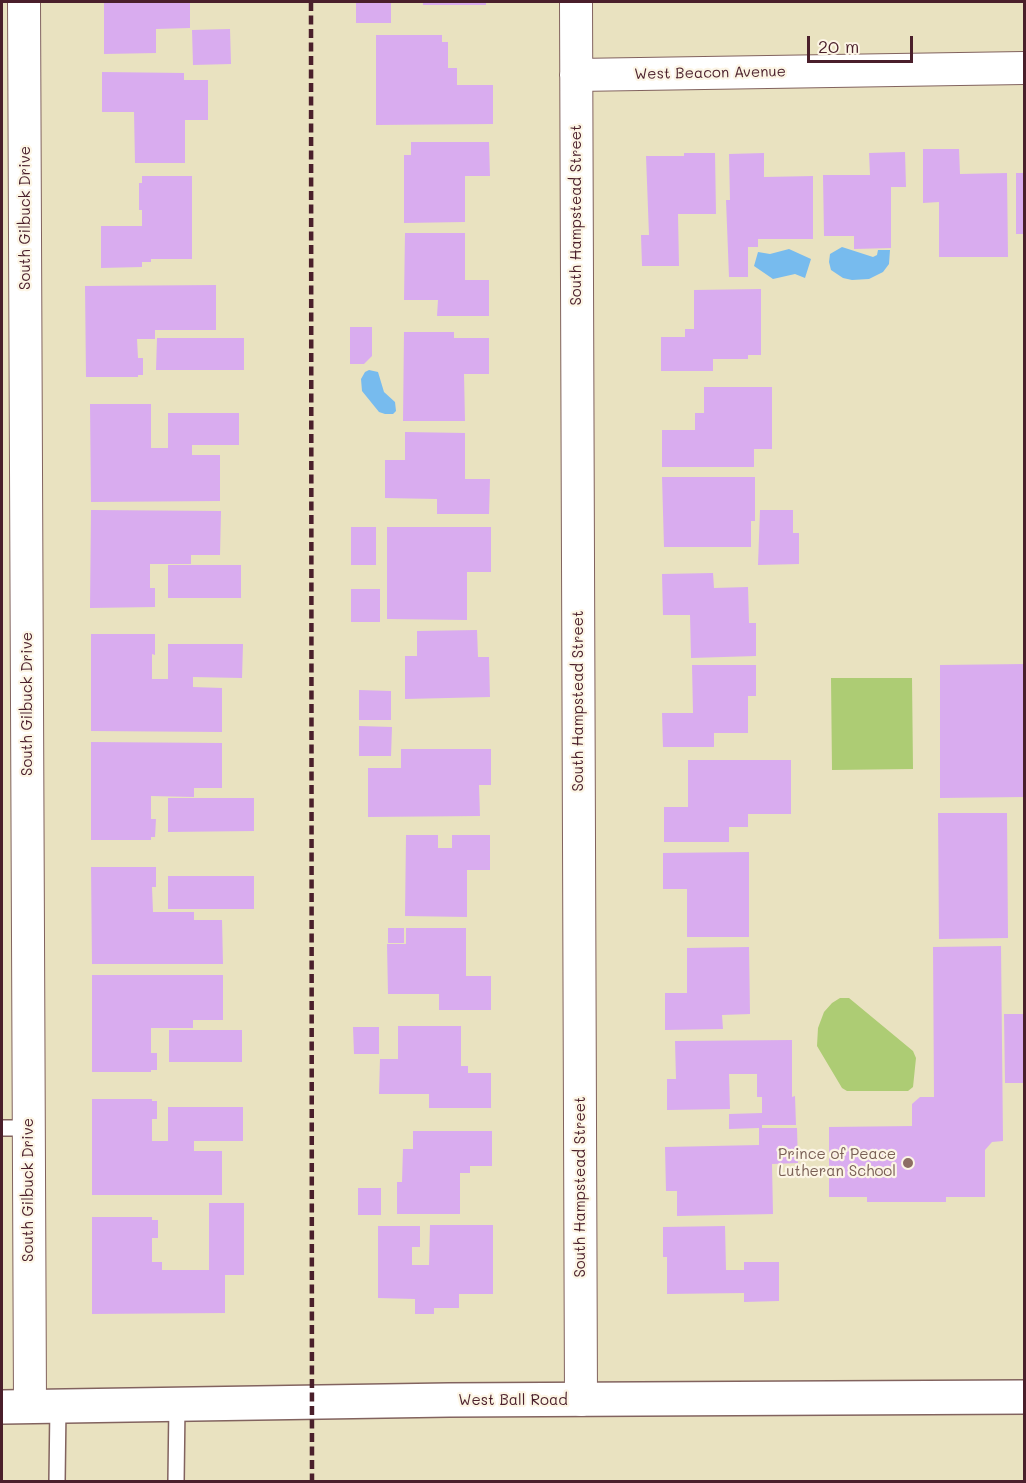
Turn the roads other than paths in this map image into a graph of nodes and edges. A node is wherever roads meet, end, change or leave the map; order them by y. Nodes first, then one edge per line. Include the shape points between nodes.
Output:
1 (24, 2) edge
2 (576, 2) edge
3 (13, 67) edge
4 (1024, 68) edge
5 (576, 75) junction
6 (14, 482) edge
7 (14, 899) edge
8 (15, 1128) edge
9 (1024, 1397) edge
10 (581, 1400) junction
11 (177, 1404) junction
12 (30, 1406) edge
13 (57, 1482) edge
14 (176, 1482) edge

1 - 3 street, South Gilbuck Drive
2 - 5 street, South Hampstead Street
3 - 6 street, South Gilbuck Drive
4 - 5 street, West Beacon Avenue
5 - 10 street, South Hampstead Street
6 - 7 street, South Gilbuck Drive
7 - 8 street, South Gilbuck Drive
8 - 12 street, South Gilbuck Drive
9 - 10 main road, West Ball Road
10 - 11 main road, West Ball Road
11 - 12 main road, West Ball Road
11 - 14 lane
12 - 13 lane

